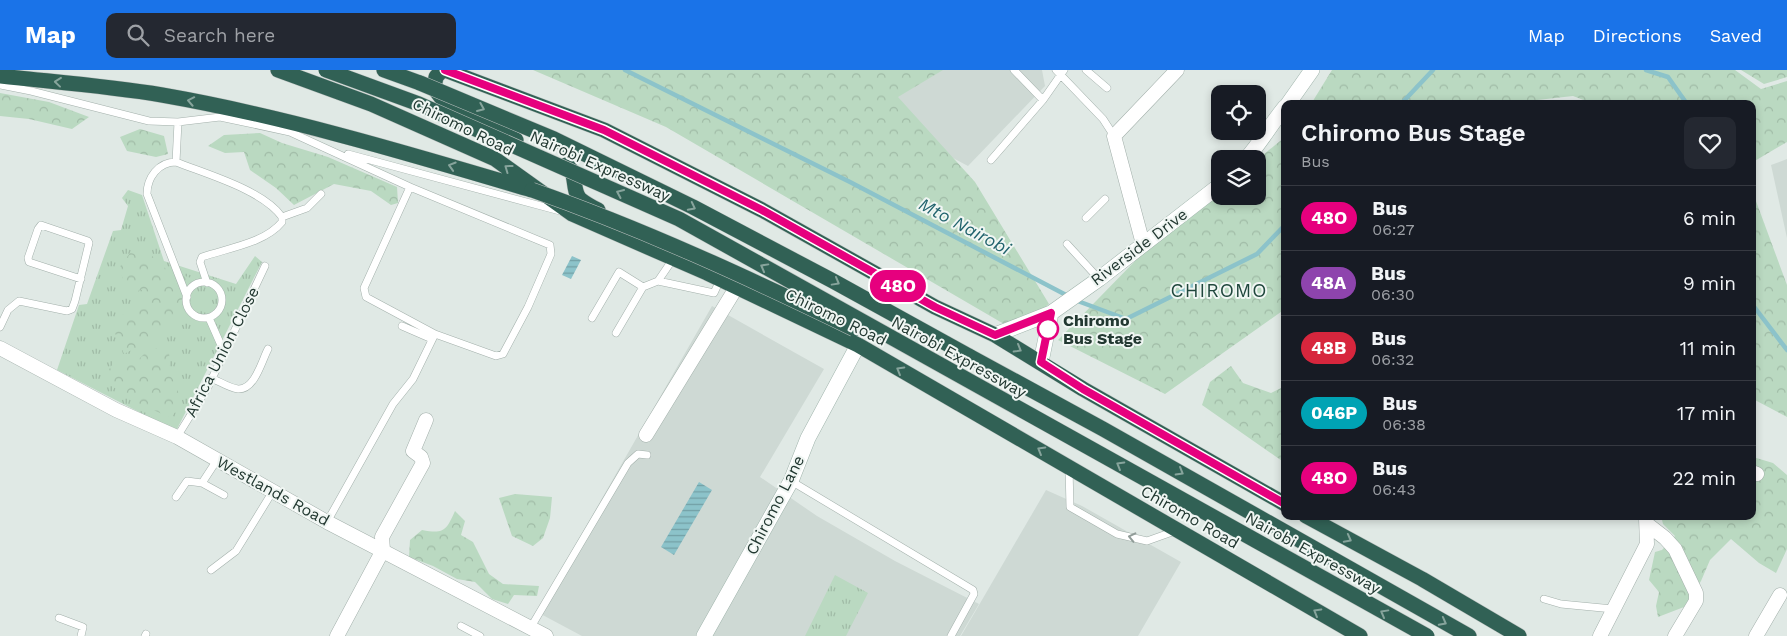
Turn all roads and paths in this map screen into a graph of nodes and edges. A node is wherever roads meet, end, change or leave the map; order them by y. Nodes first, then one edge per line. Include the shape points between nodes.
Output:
1 (278, 70) edge
2 (326, 70) edge
3 (384, 70) edge
4 (444, 70) edge
5 (1014, 70) edge
6 (1086, 70) edge
7 (1177, 70) edge
8 (1312, 70) edge
9 (1060, 72) edge
10 (0, 76) edge
11 (0, 85) edge
12 (1107, 88) dead end
13 (1043, 100) junction
14 (1291, 100) edge
15 (1281, 112) edge
16 (178, 122) junction
17 (1114, 136) junction
18 (328, 149) junction
19 (1254, 150) edge
20 (991, 160) dead end
21 (176, 162) junction
22 (410, 187) junction
23 (1211, 192) edge
24 (321, 194) dead end
25 (1105, 199) dead end
26 (572, 214) junction
27 (282, 217) junction
28 (1086, 218) dead end
29 (1067, 244) dead end
30 (1143, 244) junction
31 (673, 258) junction
32 (265, 266) dead end
33 (713, 277) junction
34 (80, 279) junction
35 (1099, 279) junction
36 (658, 281) junction
37 (207, 283) junction
38 (643, 287) junction
39 (736, 288) junction
40 (187, 297) junction
41 (1055, 310) junction
42 (209, 318) junction
43 (592, 318) dead end
44 (0, 326) edge
45 (402, 326) dead end
46 (616, 333) dead end
47 (995, 335) junction
48 (434, 336) junction
49 (858, 345) junction
50 (0, 348) edge
51 (268, 349) dead end
52 (224, 352) junction
53 (1041, 362) junction
54 (211, 378) junction
55 (986, 392) junction
56 (426, 420) dead end
57 (646, 436) dead end
58 (177, 437) junction
59 (647, 455) dead end
60 (217, 460) junction
61 (1069, 466) junction
62 (791, 481) junction
63 (202, 483) junction
64 (274, 491) junction
65 (224, 495) dead end
66 (176, 497) dead end
67 (1281, 502) edge
68 (1313, 520) edge
69 (1646, 520) edge
70 (327, 522) junction
71 (1178, 530) junction
72 (383, 550) junction
73 (211, 570) dead end
74 (1780, 595) dead end
75 (1544, 599) dead end
76 (1613, 609) junction
77 (59, 618) dead end
78 (461, 626) dead end
79 (541, 633) edge
80 (80, 636) edge
81 (337, 636) edge
82 (480, 636) edge
83 (704, 636) edge
84 (951, 636) edge
85 (1360, 636) edge
86 (1427, 636) edge
87 (1470, 636) edge
88 (1519, 636) edge
89 (1600, 636) edge
90 (1675, 636) edge
91 (1756, 636) edge

26 -> 1 highway, Chiromo Road via 495,159 371,104
55 -> 2 highway, Nairobi Expressway, bridge via 679,219 418,104
3 -> 87 highway, Nairobi Expressway, bridge via 554,139 693,207 1103,429
4 - 33 highway via 436,77 434,88 446,104 569,167 581,200 667,247
4 - 47 highway via 604,130 762,210 935,307
5 - 13 lane
6 - 12 lane
7 - 17 street
8 - 14 street
9 - 13 lane
9 - 17 lane via 1103,119
55 -> 10 highway, bridge via 734,271 532,190 324,130 163,96
11 - 16 lane via 118,115
13 - 20 lane
15 - 19 street
16 - 18 lane via 220,117 290,132
16 - 21 lane
17 - 30 street
18 - 22 lane
18 - 26 lane
21 - 27 lane via 252,194
21 - 40 lane via 166,163 154,172 148,180 147,194
22 - 48 lane via 364,288 366,297
22 - 48 lane via 550,245 551,249 528,307 503,354 496,356
23 - 30 street, Riverside Drive
24 - 27 lane via 307,208
25 - 28 lane
26 - 31 highway, Chiromo Road
27 - 37 lane via 279,226 267,235 202,257 200,262
29 - 35 lane
30 - 35 street, Riverside Drive
31 - 33 highway, Chiromo Road
31 - 36 lane
32 - 52 lane, Africa Union Close
33 - 36 lane via 714,293
33 - 39 highway, Chiromo Road
34 - 34 lane via 29,262 40,226 88,241
34 - 44 lane via 72,309 67,311 19,301 8,310
35 - 41 street, Riverside Drive
36 - 38 lane
37 - 40 lane via 192,288
37 - 42 lane via 218,289 222,297 220,310
38 - 43 lane via 619,272
38 - 46 lane
39 - 49 highway, Chiromo Road
39 - 57 street
40 - 42 lane via 188,308 194,315
41 - 47 street, Riverside Drive
41 - 53 street
42 - 52 lane
45 - 48 lane
47 -> 53 highway
48 - 70 lane via 413,379 393,404
61 -> 49 highway, Chiromo Road
49 - 62 street, Chiromo Lane via 808,438
50 - 58 street, Westlands Road via 116,410
51 - 54 lane via 247,386 238,389
52 - 54 lane, Africa Union Close
53 - 67 highway
54 - 58 lane, Africa Union Close
86 -> 55 highway, Nairobi Expressway, bridge
56 - 72 street via 412,450 423,463 382,537
58 - 60 street, Westlands Road
59 - 79 lane via 638,454 628,463
60 - 63 lane
60 - 64 street, Westlands Road
61 - 71 highway, Chiromo Road
71 -> 61 lane via 1147,541 1117,534 1070,507
62 - 83 street, Chiromo Lane
62 - 84 lane via 972,590 974,594
63 - 65 lane
63 - 66 lane via 187,481
64 - 70 street, Westlands Road
64 - 73 lane via 236,551
68 -> 88 highway
69 - 76 street via 1647,544
69 - 90 street via 1675,549 1696,593 1696,601
70 - 72 street, Westlands Road
85 -> 71 highway, Chiromo Road
72 - 79 street, Westlands Road
72 - 81 street
74 - 91 street
75 - 76 lane via 1561,604
76 - 89 street
77 - 80 lane via 83,626
78 - 82 lane

